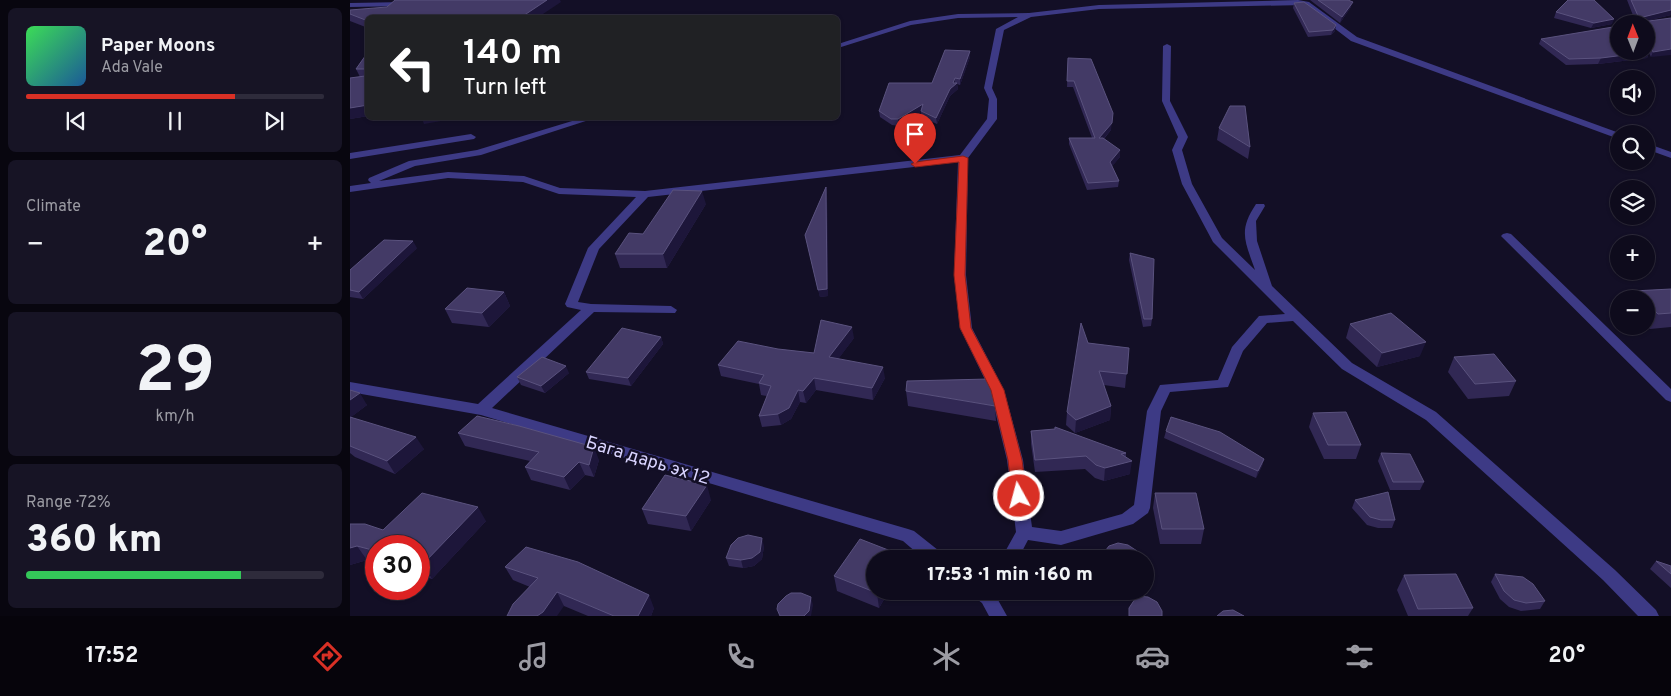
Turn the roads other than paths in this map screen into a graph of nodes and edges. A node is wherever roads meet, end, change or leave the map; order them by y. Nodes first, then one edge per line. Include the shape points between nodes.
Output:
1 (1304, 1) edge
2 (415, 4) edge
3 (350, 5) edge
4 (1030, 16) junction
5 (840, 45) edge
6 (1167, 46) dead end
7 (584, 120) edge
8 (1610, 133) edge
9 (471, 136) dead end
10 (1655, 149) edge
11 (1671, 155) edge
12 (350, 156) edge
13 (963, 158) junction
14 (351, 188) edge
15 (645, 194) junction
16 (1260, 206) dead end
17 (1507, 236) dead end
18 (1268, 290) junction
19 (591, 308) junction
20 (671, 310) dead end
21 (1296, 317) junction
22 (350, 388) edge
23 (1671, 397) edge
24 (481, 410) junction
25 (1024, 533) junction
26 (926, 550) edge
27 (1014, 550) edge
28 (990, 600) edge
29 (998, 616) edge
30 (1650, 616) edge

1 - 4 street via 1099,7
1 - 8 street via 1354,39
2 - 3 street
4 - 5 street via 938,19
4 - 13 street via 1000,29 988,88 993,99 992,119
6 - 18 street via 1166,104 1183,137 1177,150 1187,184 1217,240
7 - 14 street via 478,154 412,163
9 - 12 street
10 - 11 street
13 - 15 street
13 - 25 street via 960,275 966,328 997,390 1015,460
14 - 15 street via 448,175 524,179 559,191
15 - 19 street via 594,248 571,304
16 - 18 street via 1251,221 1251,241
17 - 23 street
18 - 21 street
19 - 20 street
19 - 24 street
21 - 25 street via 1263,319 1237,350 1223,384 1165,388 1154,411 1142,508 1127,519 1061,538
21 - 30 street via 1347,366 1431,416 1609,575
22 - 24 street, Бага дарь эх 12
24 - 26 street, Бага дарь эх 12 via 908,536
25 - 27 street
28 - 29 street

